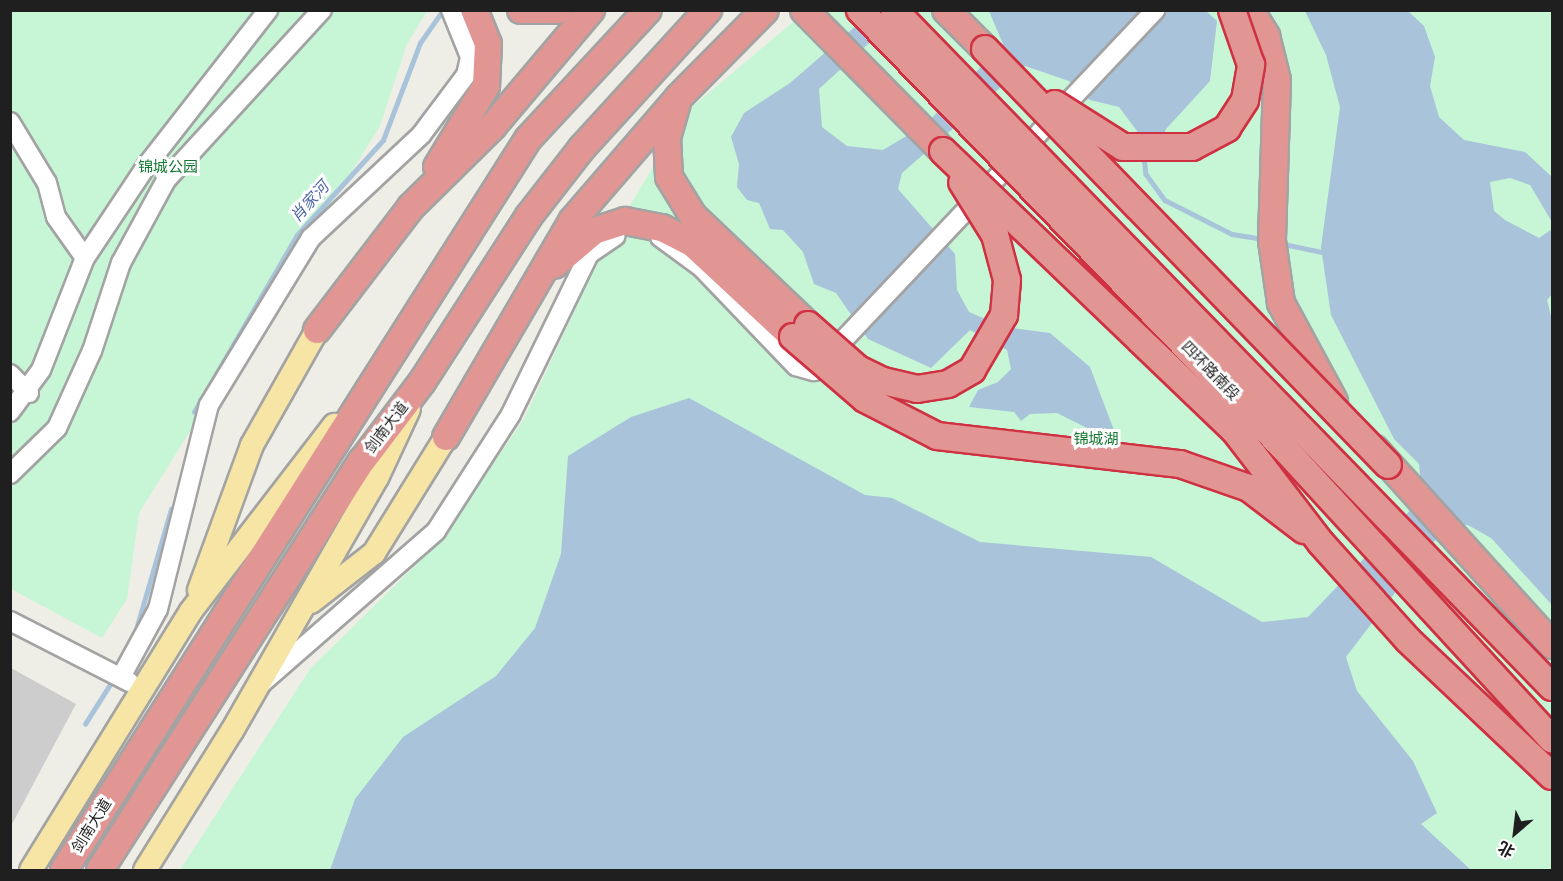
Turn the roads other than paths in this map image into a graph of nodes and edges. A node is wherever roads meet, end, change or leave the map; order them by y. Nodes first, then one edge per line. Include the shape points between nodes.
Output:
1 (268, 10) edge
2 (322, 10) edge
3 (522, 10) edge
4 (558, 10) edge
5 (591, 10) edge
6 (648, 10) edge
7 (708, 10) edge
8 (765, 10) edge
9 (804, 10) edge
10 (860, 10) edge
11 (894, 10) edge
12 (946, 10) edge
13 (1155, 10) edge
14 (1232, 10) edge
15 (1251, 10) edge
16 (459, 11) edge
17 (985, 49) junction
18 (679, 97) junction
19 (12, 125) edge
20 (943, 151) junction
21 (411, 207) junction
22 (85, 258) junction
23 (533, 282) junction
24 (317, 330) joint
25 (800, 331) junction
26 (388, 355) junction
27 (10, 374) edge
28 (422, 382) junction
29 (29, 393) junction
30 (10, 412) edge
31 (446, 437) joint
32 (1388, 465) junction
33 (10, 474) edge
34 (1321, 543) junction
35 (191, 611) junction
36 (300, 611) junction
37 (10, 621) edge
38 (1552, 645) edge
39 (121, 677) junction
40 (1552, 687) edge
41 (256, 688) junction
42 (144, 690) junction
43 (1552, 739) edge
44 (1552, 776) edge
45 (31, 870) edge
46 (64, 870) edge
47 (100, 870) edge
48 (145, 870) edge

1 - 22 street via 147,165
2 - 33 street via 166,180 121,263 92,351 57,428 39,452
3 - 4 highway
5 - 21 highway via 493,126
6 - 26 highway, 剑南大道 via 528,139
7 - 28 highway, 剑南大道 via 582,148 536,207
8 - 18 highway
9 - 20 highway
10 - 43 highway, 四环路南段, bridge via 1284,448
11 - 40 highway, 四环路南段, bridge
12 - 17 highway
13 - 41 street via 814,371 805,372 702,268 662,238 624,232 599,243 511,414 436,531
14 - 17 highway, bridge via 1251,65 1245,100 1227,128 1192,147 1123,147 1076,121
15 - 32 highway, bridge via 1266,36 1278,80 1272,242 1281,303 1333,399
16 - 21 highway via 488,44 486,86
16 - 39 street via 470,57 454,96 311,238 210,405 158,609
17 - 32 highway, bridge
18 - 23 highway via 573,220
18 - 25 highway via 667,137 669,177 693,216
19 - 22 street via 47,183 56,217
20 - 25 highway, bridge via 995,235 1007,280 1004,315 972,370 948,384 917,389 883,381 858,369
20 - 34 highway, bridge via 1235,431
21 - 24 highway
22 - 29 street
23 - 25 highway via 594,231 624,221 662,228 692,243
23 - 31 highway
24 - 35 main road via 252,445
25 - 34 highway, bridge via 865,399 937,436 1180,464 1248,488
26 - 35 main road
26 - 46 highway, 剑南大道
27 - 29 street
28 - 36 main road via 377,478
28 - 47 highway, 剑南大道 via 362,461
29 - 30 street
31 - 36 main road via 374,553
32 - 38 highway
34 - 44 highway, bridge via 1469,702
35 - 42 main road
36 - 41 main road
37 - 39 street
39 - 42 street
41 - 48 main road
42 - 45 main road

